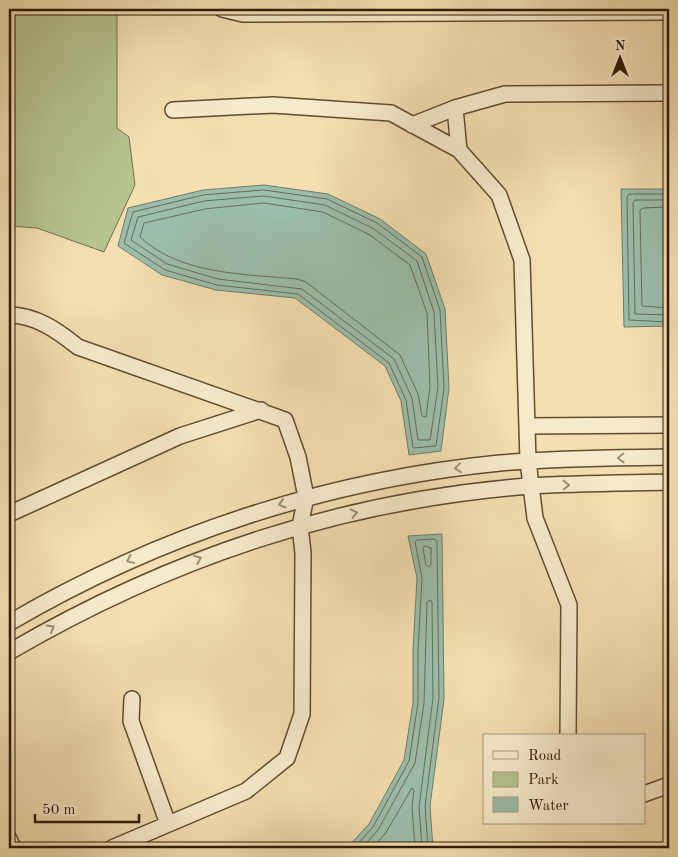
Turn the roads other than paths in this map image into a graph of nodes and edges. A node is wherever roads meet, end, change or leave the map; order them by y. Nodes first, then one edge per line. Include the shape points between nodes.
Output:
1 (222, 9) edge
2 (669, 12) edge
3 (669, 93) edge
4 (455, 108) junction
5 (173, 110) dead end
6 (412, 125) junction
7 (459, 150) junction
8 (9, 314) edge
9 (260, 410) junction
10 (669, 425) edge
11 (527, 426) junction
12 (669, 457) edge
13 (528, 461) junction
14 (669, 482) edge
15 (530, 486) junction
16 (306, 497) junction
17 (9, 514) edge
18 (300, 526) junction
19 (9, 622) edge
20 (9, 652) edge
21 (132, 699) dead end
22 (568, 734) edge
23 (669, 786) edge
24 (646, 793) edge
25 (168, 824) junction
26 (9, 839) edge
27 (13, 848) edge
28 (112, 848) edge

1 - 2 street via 243,14
3 - 4 street via 505,94
4 - 6 street
4 - 7 street
5 - 6 street via 273,105 339,108 391,114
6 - 7 street
7 - 11 street via 499,195 522,260
8 - 9 street via 53,327 78,347
9 - 16 street via 286,420
9 - 17 street via 180,436
10 - 11 street
11 - 13 street
12 -> 13 street
13 - 15 street
13 -> 16 street via 398,477
15 -> 14 street
18 -> 15 street via 402,503
15 - 22 street via 535,518 569,605
16 - 18 street
16 -> 19 street via 150,551
20 -> 18 street via 78,613 141,583 212,554
18 - 25 street via 303,553 302,714 287,758 246,791
21 - 25 street via 131,721
23 - 24 street
25 - 28 street
26 - 27 street

